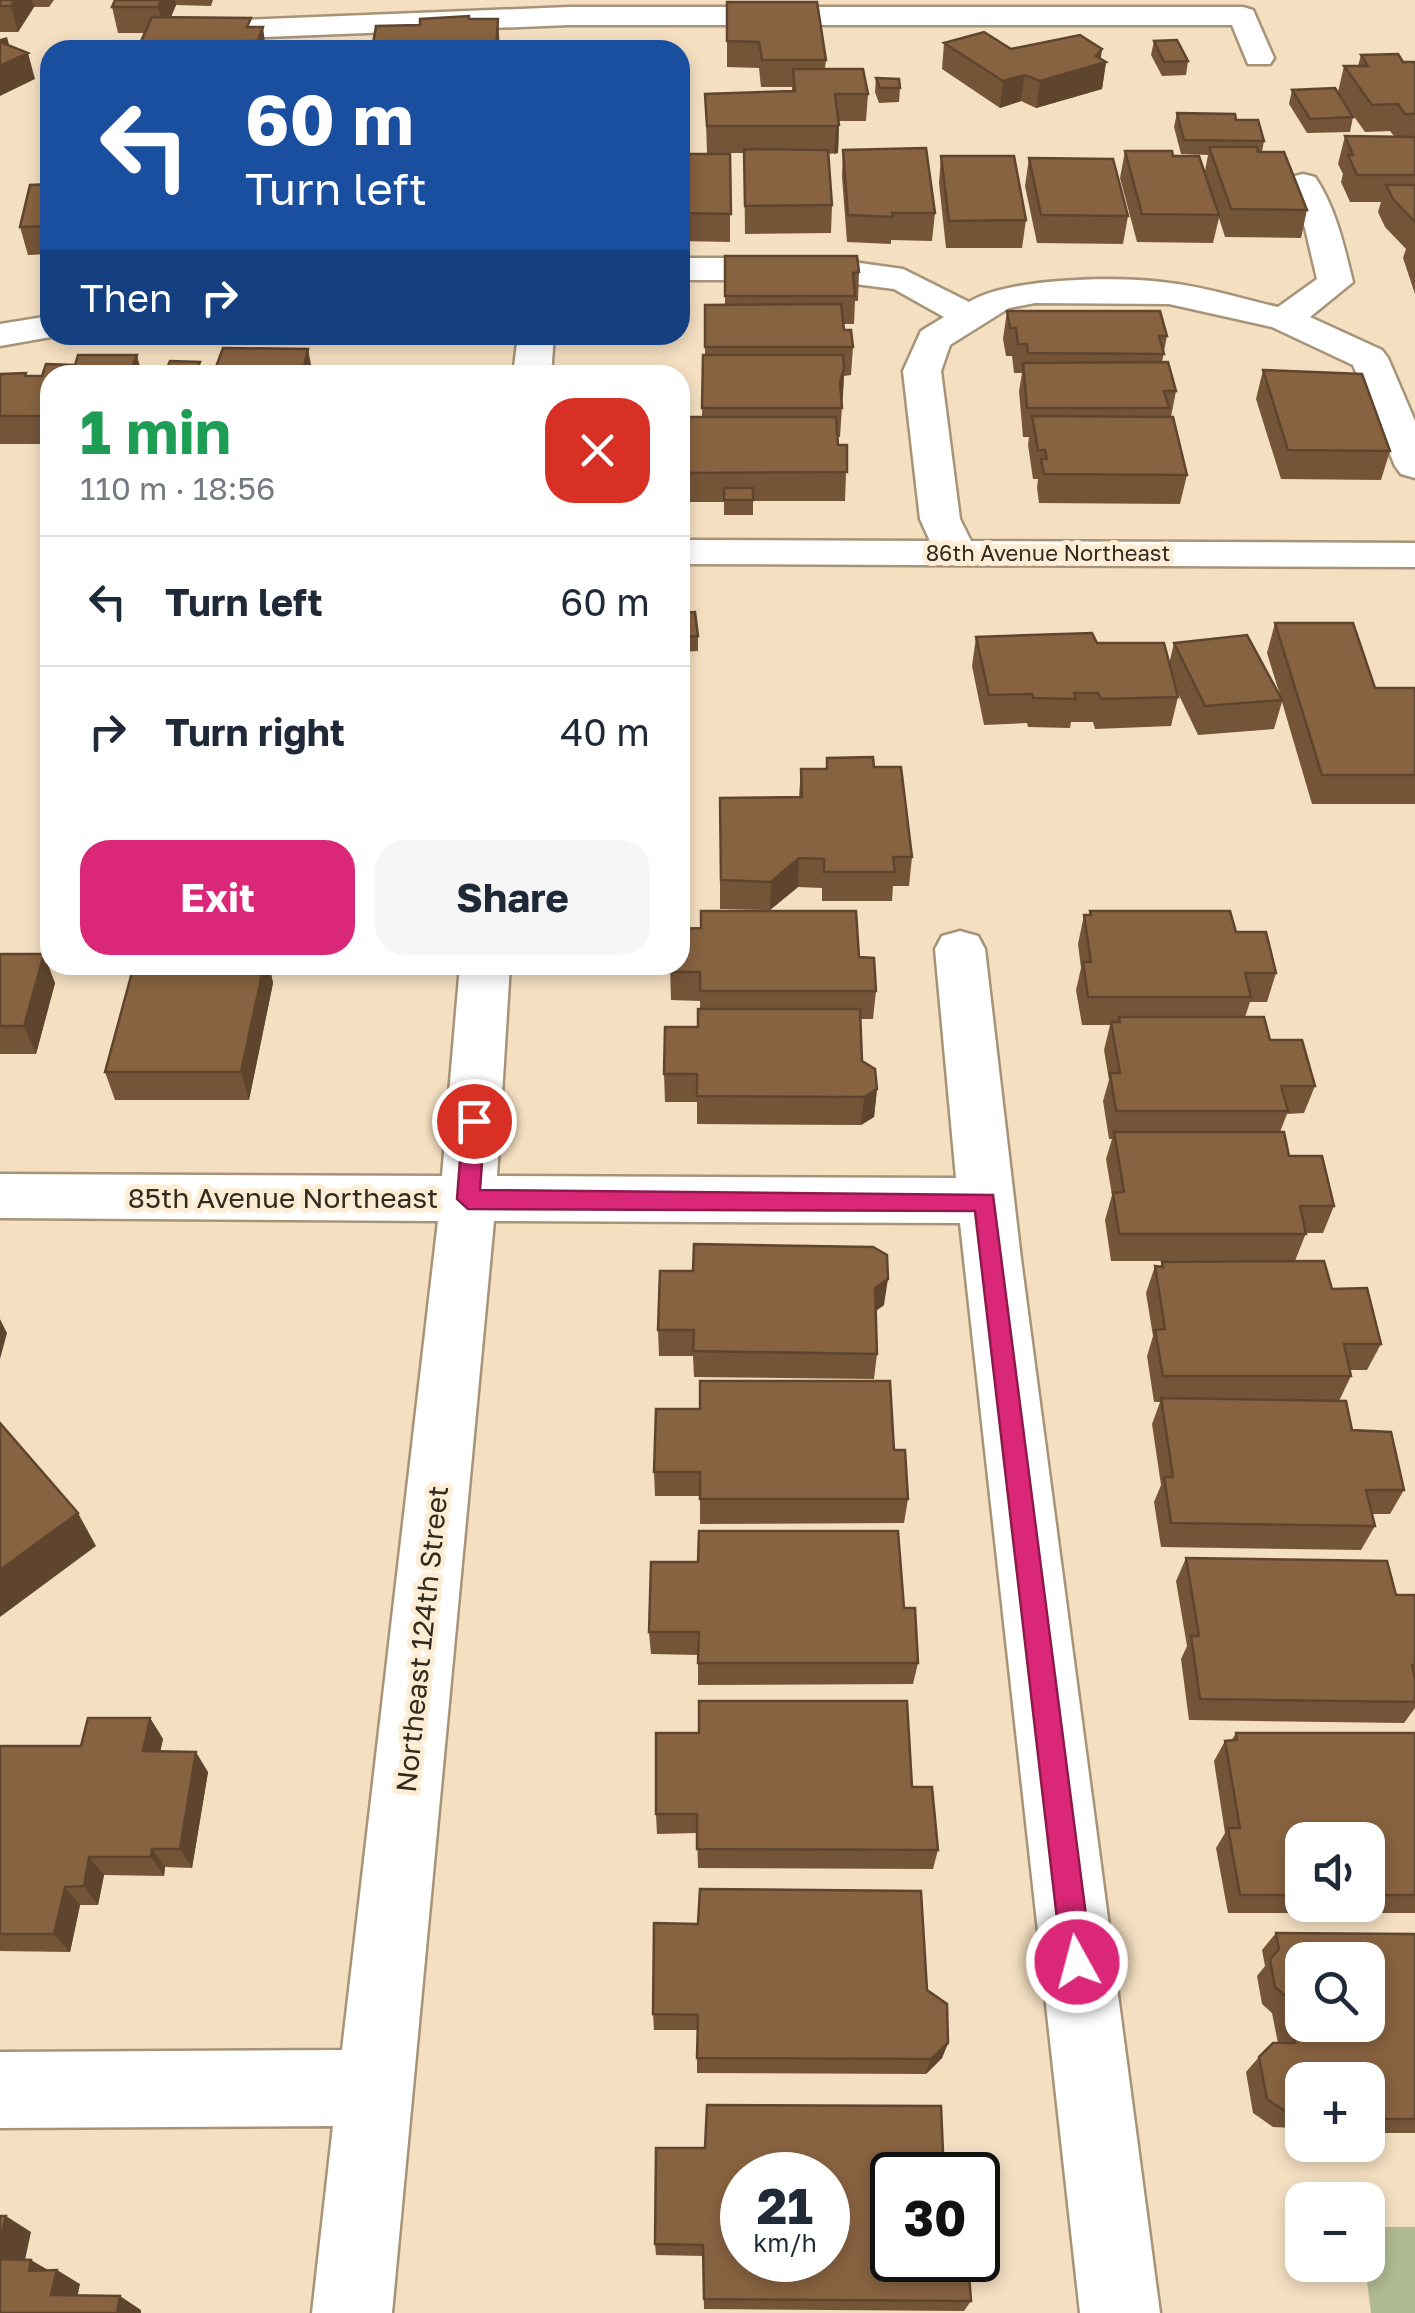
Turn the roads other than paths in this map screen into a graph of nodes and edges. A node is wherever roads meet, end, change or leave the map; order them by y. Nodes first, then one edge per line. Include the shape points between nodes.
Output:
1 (570, 8) edge
2 (219, 30) edge
3 (318, 40) edge
4 (567, 40) edge
5 (1258, 58) dead end
6 (1303, 184) dead end
7 (690, 270) edge
8 (966, 315) junction
9 (1284, 318) junction
10 (40, 329) edge
11 (0, 335) edge
12 (1415, 466) edge
13 (690, 552) edge
14 (958, 553) junction
15 (1415, 555) edge
16 (960, 948) dead end
17 (484, 975) edge
18 (0, 1196) edge
19 (468, 1199) junction
20 (985, 1201) junction
21 (376, 2088) junction
22 (0, 2090) edge
23 (352, 2313) edge
24 (1120, 2313) edge

1 - 3 street
1 - 4 street
1 - 5 street via 1243,16
2 - 3 street
6 - 9 street via 1335,282
7 - 8 street via 824,269 903,280
8 - 9 street via 1035,292 1170,292
8 - 14 street via 934,339 922,371 940,519
9 - 12 street via 1368,358
10 - 11 street
13 - 14 street, 86th Avenue Northeast
14 - 15 street, 86th Avenue Northeast
16 - 20 street
17 - 19 street, Northeast 124th Street
18 - 19 street, 85th Avenue Northeast
19 - 20 street, 85th Avenue Northeast
19 - 21 street, Northeast 124th Street
20 - 24 street
21 - 22 street
21 - 23 street, Northeast 124th Street

